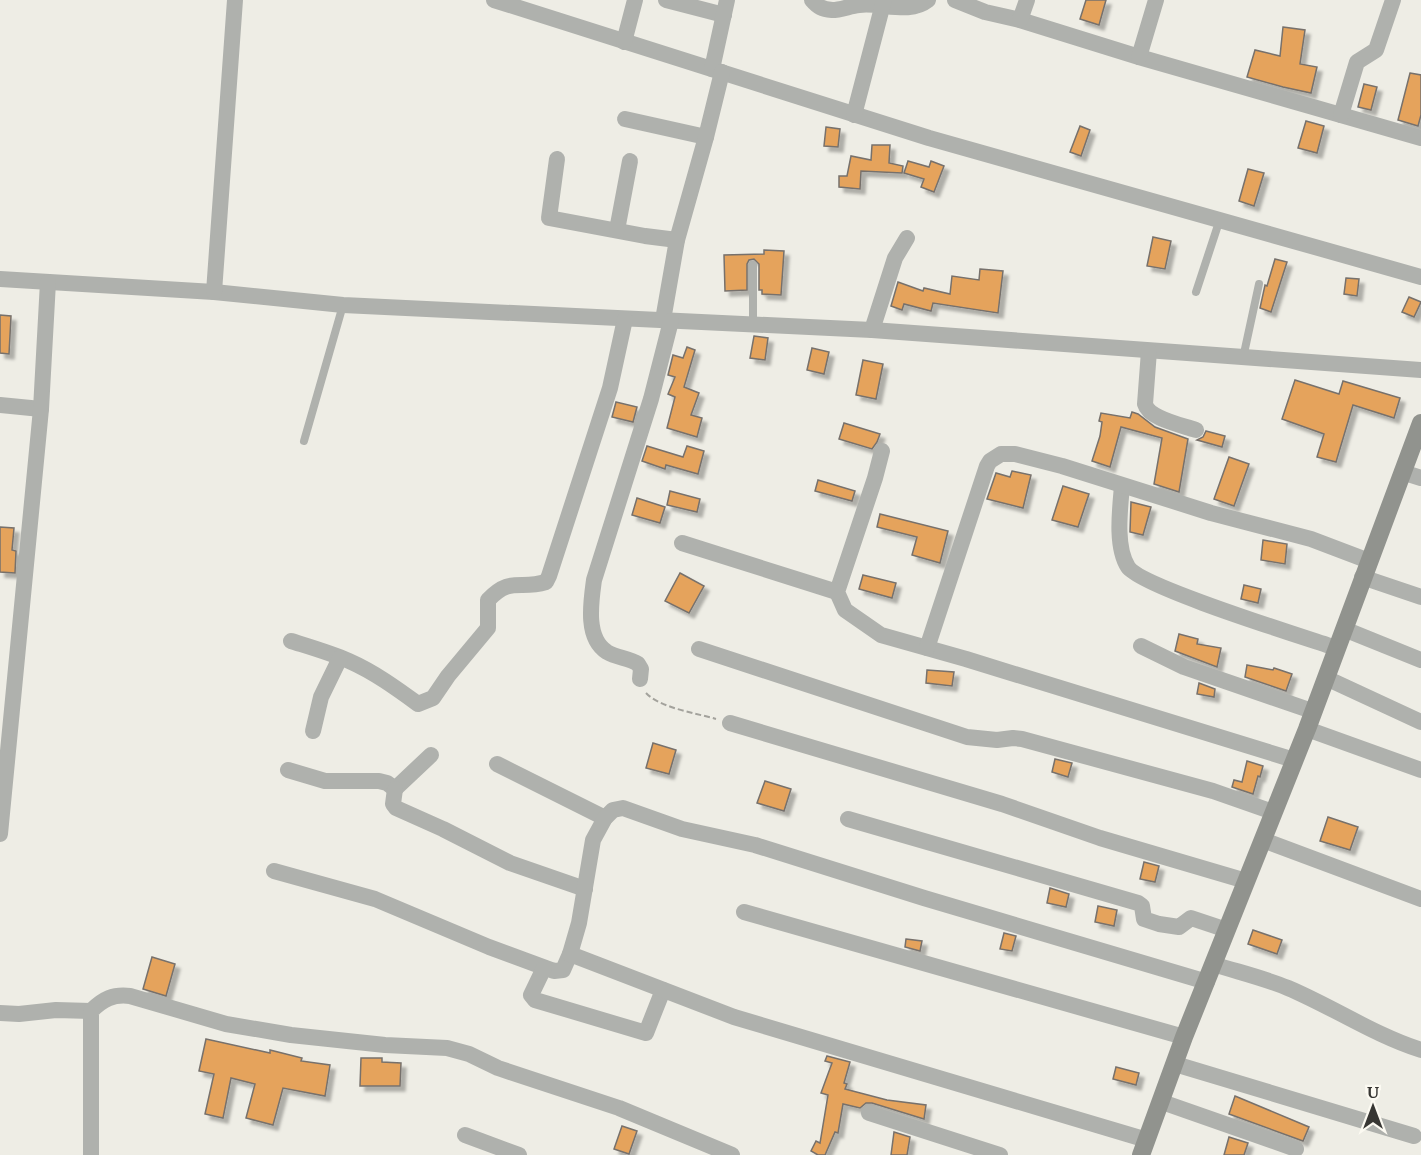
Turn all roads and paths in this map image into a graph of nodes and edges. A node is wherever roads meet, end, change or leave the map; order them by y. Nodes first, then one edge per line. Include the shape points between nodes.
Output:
1 (235, 0) edge
2 (494, 0) edge
3 (636, 0) edge
4 (666, 0) edge
5 (812, 0) edge
6 (928, 0) edge
7 (955, 0) edge
8 (1027, 0) edge
9 (1156, 0) edge
10 (1393, 0) edge
11 (883, 2) edge
12 (725, 7) edge
13 (1020, 20) junction
14 (624, 42) junction
15 (1139, 57) junction
16 (717, 71) junction
17 (854, 114) junction
18 (1341, 115) junction
19 (625, 118) dead end
20 (706, 137) junction
21 (1421, 138) edge
22 (557, 159) dead end
23 (630, 161) dead end
24 (1220, 219) junction
25 (617, 230) junction
26 (907, 238) dead end
27 (677, 240) junction
28 (753, 265) dead end
29 (1421, 277) edge
30 (0, 279) edge
31 (48, 282) junction
32 (1259, 284) dead end
33 (214, 292) junction
34 (1196, 292) dead end
35 (343, 305) junction
36 (625, 319) junction
37 (667, 320) junction
38 (753, 324) junction
39 (872, 330) junction
40 (1149, 351) junction
41 (1243, 358) junction
42 (1421, 370) edge
43 (0, 405) edge
44 (41, 409) junction
45 (1421, 423) edge
46 (1196, 430) dead end
47 (304, 441) dead end
48 (882, 451) dead end
49 (1402, 472) junction
50 (1421, 478) edge
51 (1122, 486) junction
52 (682, 543) dead end
53 (1365, 569) junction
54 (837, 592) junction
55 (1421, 597) edge
56 (1344, 629) junction
57 (291, 641) dead end
58 (1141, 646) dead end
59 (927, 648) junction
60 (1336, 648) junction
61 (699, 649) dead end
62 (340, 658) junction
63 (1421, 660) edge
64 (1326, 678) junction
65 (640, 679) joint
66 (1310, 720) junction
67 (1421, 722) edge
68 (730, 723) joint
69 (313, 731) dead end
70 (431, 755) dead end
71 (1294, 760) junction
72 (497, 764) dead end
73 (288, 770) dead end
74 (1421, 770) edge
75 (394, 789) junction
76 (1273, 812) junction
77 (604, 818) junction
78 (848, 819) dead end
79 (0, 834) edge
80 (1263, 840) junction
81 (274, 871) dead end
82 (1246, 881) junction
83 (585, 889) junction
84 (1421, 899) edge
85 (744, 912) dead end
86 (1227, 930) junction
87 (570, 954) junction
88 (1214, 964) junction
89 (544, 968) junction
90 (1207, 981) junction
91 (663, 990) junction
92 (91, 1011) junction
93 (0, 1013) edge
94 (1184, 1037) junction
95 (1421, 1050) edge
96 (1175, 1064) junction
97 (1162, 1101) junction
98 (869, 1113) dead end
99 (465, 1135) dead end
100 (1414, 1136) dead end
101 (1144, 1148) edge
102 (1296, 1149) dead end
103 (92, 1155) edge
104 (519, 1155) edge
105 (732, 1155) edge
106 (1000, 1155) edge

1 - 33 street
2 - 14 street
3 - 14 street
4 - 12 street
5 - 11 street via 819,8 832,10
6 - 11 street via 909,8
7 - 13 street
8 - 13 street
9 - 15 street
10 - 18 street via 1376,50 1357,62
11 - 17 street
12 - 16 street
13 - 15 street
14 - 16 street
15 - 18 street
16 - 17 street
16 - 20 street
17 - 24 street
18 - 21 street
19 - 20 street
20 - 27 street
22 - 25 street via 549,218
23 - 25 street
24 - 29 street
24 - 34 lane
25 - 27 street
26 - 39 street via 895,258
27 - 37 street
28 - 38 lane
30 - 31 street
31 - 33 street
31 - 44 street
32 - 41 lane
33 - 35 street
35 - 36 street
35 - 47 lane
36 - 37 street
36 - 62 street via 610,388 546,582 507,585 495,593 488,600 488,628 433,698 425,702 418,704 386,680
37 - 38 street
37 - 65 street via 651,399 594,580 591,604 598,642 605,651 638,664
38 - 39 street
39 - 40 street
40 - 41 street
40 - 46 street via 1147,410
41 - 42 street
43 - 44 street
44 - 79 street
45 - 49 main road
48 - 54 street
49 - 50 street
49 - 53 main road
51 - 53 street via 1302,536
51 - 59 street via 1015,454 994,458 987,466
51 - 60 street via 1119,515 1122,550 1129,569 1206,604
52 - 54 street
53 - 55 street
53 - 56 main road
54 - 59 street via 845,610 881,635
56 - 60 main road
56 - 63 street
57 - 62 street
58 - 66 street
59 - 71 street
60 - 64 main road
61 - 76 street via 967,737 1022,739 1213,791
62 - 69 street via 321,697
64 - 66 main road
64 - 67 street
65 - 68 path via 647,693 661,703
66 - 71 main road
66 - 74 street
68 - 82 street
70 - 75 street
71 - 76 main road
72 - 77 street
73 - 75 street via 324,781 379,781
75 - 83 street via 396,808 510,863
76 - 80 main road
77 - 83 street via 592,840
77 - 90 street via 617,808 629,810 682,829 755,845
78 - 86 street via 1138,903 1143,906 1144,919 1154,923 1179,927 1191,918
80 - 82 main road
80 - 84 street
81 - 89 street via 375,899
82 - 86 main road
83 - 87 street
85 - 94 street
86 - 88 main road
87 - 89 street via 560,972
87 - 91 street
88 - 90 main road
88 - 95 street via 1286,988 1382,1036
89 - 91 street via 531,995 535,1000 646,1033
90 - 94 main road
91 - 101 street via 734,1017
92 - 93 street
92 - 103 street
92 - 105 street via 100,1002 118,995 130,996 226,1023 291,1035 385,1046 447,1048 619,1108
94 - 96 main road
96 - 97 main road
96 - 100 street
97 - 101 main road
97 - 102 street
98 - 106 street
99 - 104 street

